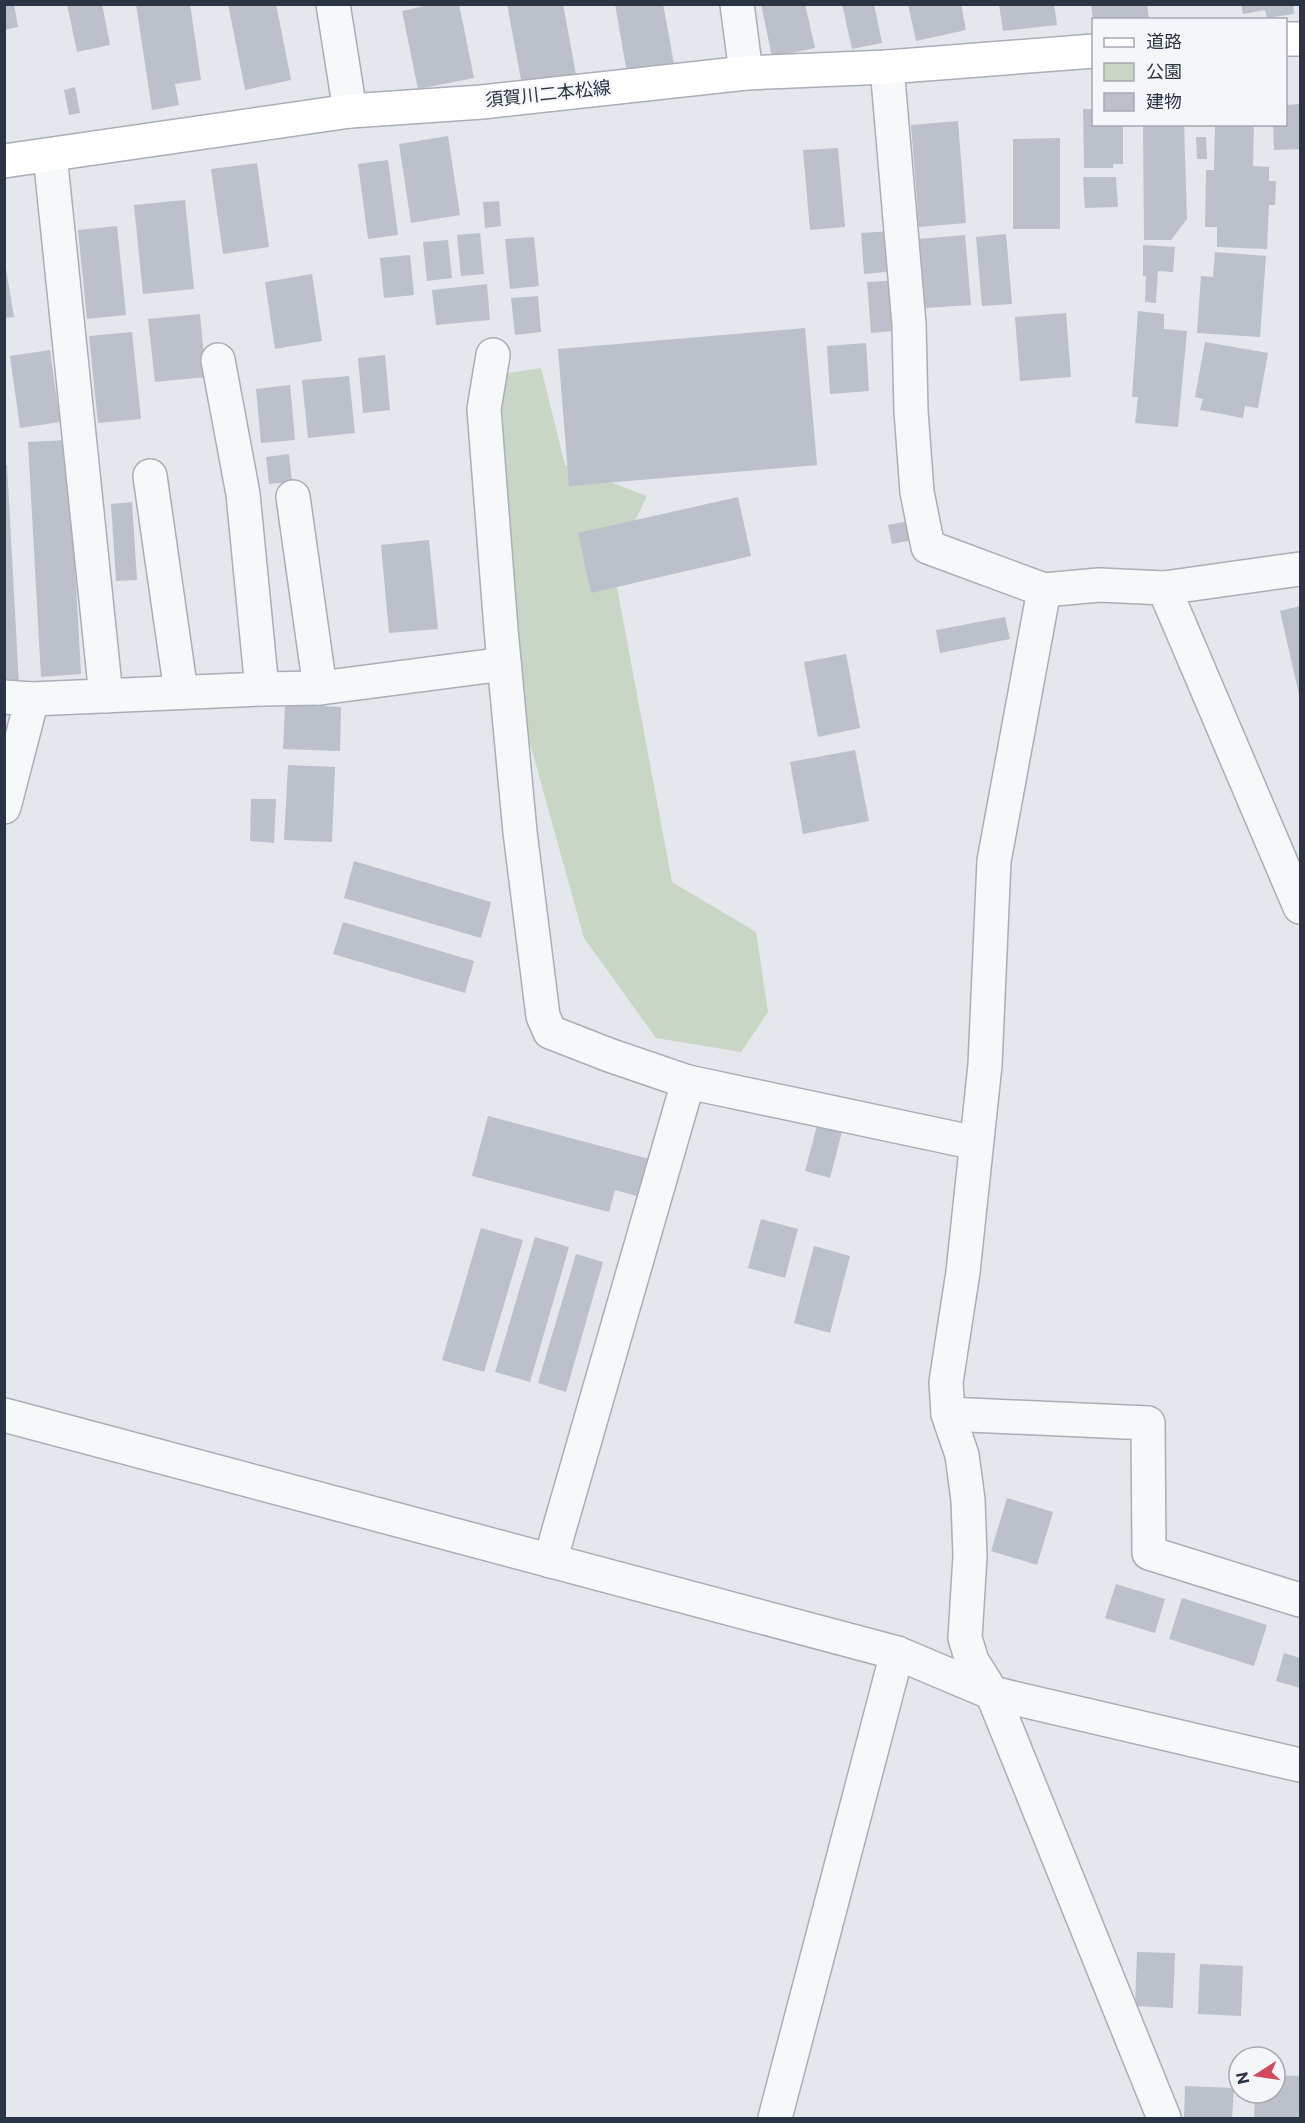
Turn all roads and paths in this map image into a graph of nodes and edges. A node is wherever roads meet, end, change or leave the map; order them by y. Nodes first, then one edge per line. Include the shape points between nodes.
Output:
1 (333, 4) edge
2 (737, 4) edge
3 (1092, 51) edge
4 (887, 67) junction
5 (746, 73) junction
6 (350, 111) junction
7 (50, 155) junction
8 (4, 161) edge
9 (493, 355) dead end
10 (218, 360) dead end
11 (150, 476) dead end
12 (293, 497) dead end
13 (1300, 569) edge
14 (1164, 588) junction
15 (1044, 590) junction
16 (504, 664) junction
17 (262, 688) junction
18 (320, 688) junction
19 (181, 692) junction
20 (106, 696) junction
21 (18, 698) edge
22 (4, 807) edge
23 (1300, 907) edge
24 (688, 1082) junction
25 (976, 1143) junction
26 (948, 1414) junction
27 (4, 1416) edge
28 (550, 1561) junction
29 (1300, 1600) edge
30 (897, 1653) junction
31 (992, 1693) junction
32 (1300, 1765) edge
33 (775, 2118) edge
34 (1164, 2118) edge

1 - 6 street
2 - 5 street
3 - 4 main road, 須賀川二本松線
4 - 5 main road, 須賀川二本松線
4 - 15 street via 909,324 917,492 928,547
5 - 6 main road, 須賀川二本松線 via 483,102
6 - 7 main road, 須賀川二本松線
7 - 8 main road, 須賀川二本松線
7 - 20 street
9 - 16 street via 484,409
10 - 17 street via 243,494
11 - 19 street
12 - 18 street
13 - 14 street
14 - 15 street via 1099,585
14 - 23 street
15 - 25 street via 994,861 985,1065
16 - 18 street
16 - 24 street via 543,1016 550,1032
17 - 18 street
17 - 19 street
19 - 20 street
20 - 21 street
21 - 22 street
24 - 25 street
24 - 28 street
25 - 26 street via 963,1272 946,1382
26 - 29 street via 1148,1423 1149,1553
26 - 31 street via 962,1455 968,1500 970,1556 965,1638 972,1661
27 - 28 street
28 - 30 street
30 - 31 street
30 - 33 street
31 - 32 street
31 - 34 street

